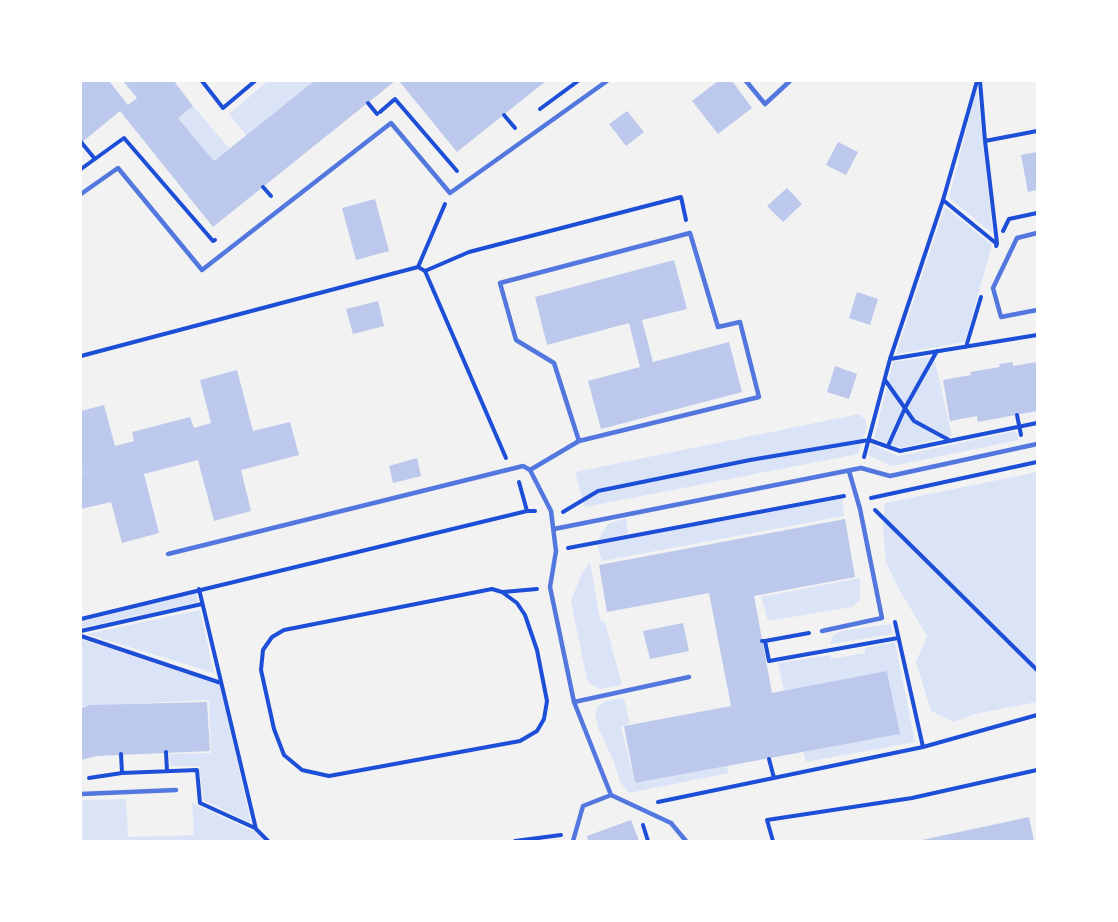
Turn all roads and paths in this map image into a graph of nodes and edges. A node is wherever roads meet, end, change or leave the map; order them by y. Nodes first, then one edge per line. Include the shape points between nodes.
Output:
1 (202, 81) edge
2 (255, 81) edge
3 (607, 81) edge
4 (746, 81) edge
5 (790, 81) edge
6 (978, 81) edge
7 (368, 103) dead end
8 (377, 114) dead end
9 (504, 115) dead end
10 (515, 128) dead end
11 (1037, 132) edge
12 (985, 141) junction
13 (81, 142) edge
14 (95, 159) dead end
15 (263, 187) dead end
16 (450, 193) junction
17 (81, 194) edge
18 (271, 196) dead end
19 (943, 200) junction
20 (1037, 213) edge
21 (690, 233) junction
22 (1037, 233) edge
23 (997, 244) junction
24 (993, 255) dead end
25 (418, 267) junction
26 (425, 271) junction
27 (983, 290) dead end
28 (1037, 310) edge
29 (1037, 335) edge
30 (966, 346) junction
31 (937, 351) junction
32 (81, 356) edge
33 (890, 359) junction
34 (885, 380) junction
35 (905, 408) junction
36 (1017, 415) dead end
37 (1037, 423) edge
38 (1020, 426) junction
39 (869, 440) junction
40 (579, 441) junction
41 (950, 441) junction
42 (1037, 444) edge
43 (888, 446) junction
44 (1037, 462) edge
45 (514, 468) junction
46 (861, 468) junction
47 (530, 470) junction
48 (849, 471) junction
49 (856, 494) junction
50 (527, 511) junction
51 (551, 511) junction
52 (560, 514) dead end
53 (554, 529) junction
54 (556, 550) junction
55 (168, 554) dead end
56 (550, 587) junction
57 (199, 589) junction
58 (502, 592) junction
59 (202, 603) junction
60 (81, 619) edge
61 (81, 631) edge
62 (822, 631) dead end
63 (81, 636) edge
64 (785, 636) dead end
65 (898, 638) dead end
66 (1037, 670) edge
67 (689, 676) dead end
68 (222, 683) junction
69 (574, 702) junction
70 (1037, 715) edge
71 (166, 752) dead end
72 (121, 754) dead end
73 (770, 759) dead end
74 (1037, 770) edge
75 (167, 771) dead end
76 (122, 773) dead end
77 (774, 778) junction
78 (176, 790) dead end
79 (81, 794) edge
80 (611, 795) junction
81 (637, 807) junction
82 (574, 834) junction
83 (268, 841) edge
84 (515, 841) edge
85 (573, 841) edge
86 (686, 841) edge
87 (772, 841) edge

1 - 2 path via 223,108
3 - 16 lane
4 - 5 lane via 765,104
6 - 12 path
6 - 19 path
7 - 8 path
9 - 10 path
11 - 12 path
12 - 23 path
13 - 14 path
15 - 18 path
16 - 17 lane via 391,123 202,270 118,168
16 - 25 path
19 - 23 path
19 - 33 path
20 - 23 path via 1009,219
21 - 26 path via 681,197 469,252
21 - 40 lane via 500,283 516,340 554,363
21 - 40 lane via 718,327 740,322 759,397
22 - 28 lane via 1017,238 993,288 1001,317
23 - 24 path
25 - 26 path
25 - 32 path
26 - 45 path via 506,459
27 - 30 path
29 - 30 path
30 - 31 path
31 - 33 path
31 - 35 path
33 - 34 path
34 - 35 path
34 - 39 path
35 - 41 path via 914,420
35 - 43 path
36 - 38 path
37 - 38 path
38 - 41 path
39 - 43 path
39 - 46 path
39 - 52 path via 598,491
40 - 47 lane
41 - 43 path via 900,451
42 - 46 lane via 890,476
44 - 66 path via 868,501
45 - 47 lane via 523,466
45 - 50 path
45 - 55 lane
46 - 48 lane
47 - 51 lane
48 - 49 lane
48 - 53 lane
49 - 54 path
49 - 62 lane via 882,618
50 - 51 path
50 - 57 path
51 - 53 lane
53 - 54 lane
54 - 56 lane
56 - 58 path
56 - 69 lane
57 - 59 path
57 - 60 path
58 - 58 path via 525,615 537,650 547,701 537,731 520,741 329,776 302,770 284,755 261,670 263,650 272,637 284,630 469,593 492,589
59 - 61 path
59 - 68 path
63 - 68 path
64 - 65 path via 764,641 769,661
67 - 69 lane
68 - 83 path via 256,829
69 - 80 lane
70 - 77 path via 923,747
71 - 75 path
72 - 76 path
73 - 77 path
74 - 87 path via 912,798 767,820
77 - 81 path
78 - 79 lane
80 - 81 lane
80 - 82 lane via 583,806
81 - 86 lane via 671,823
82 - 84 path
82 - 85 lane

